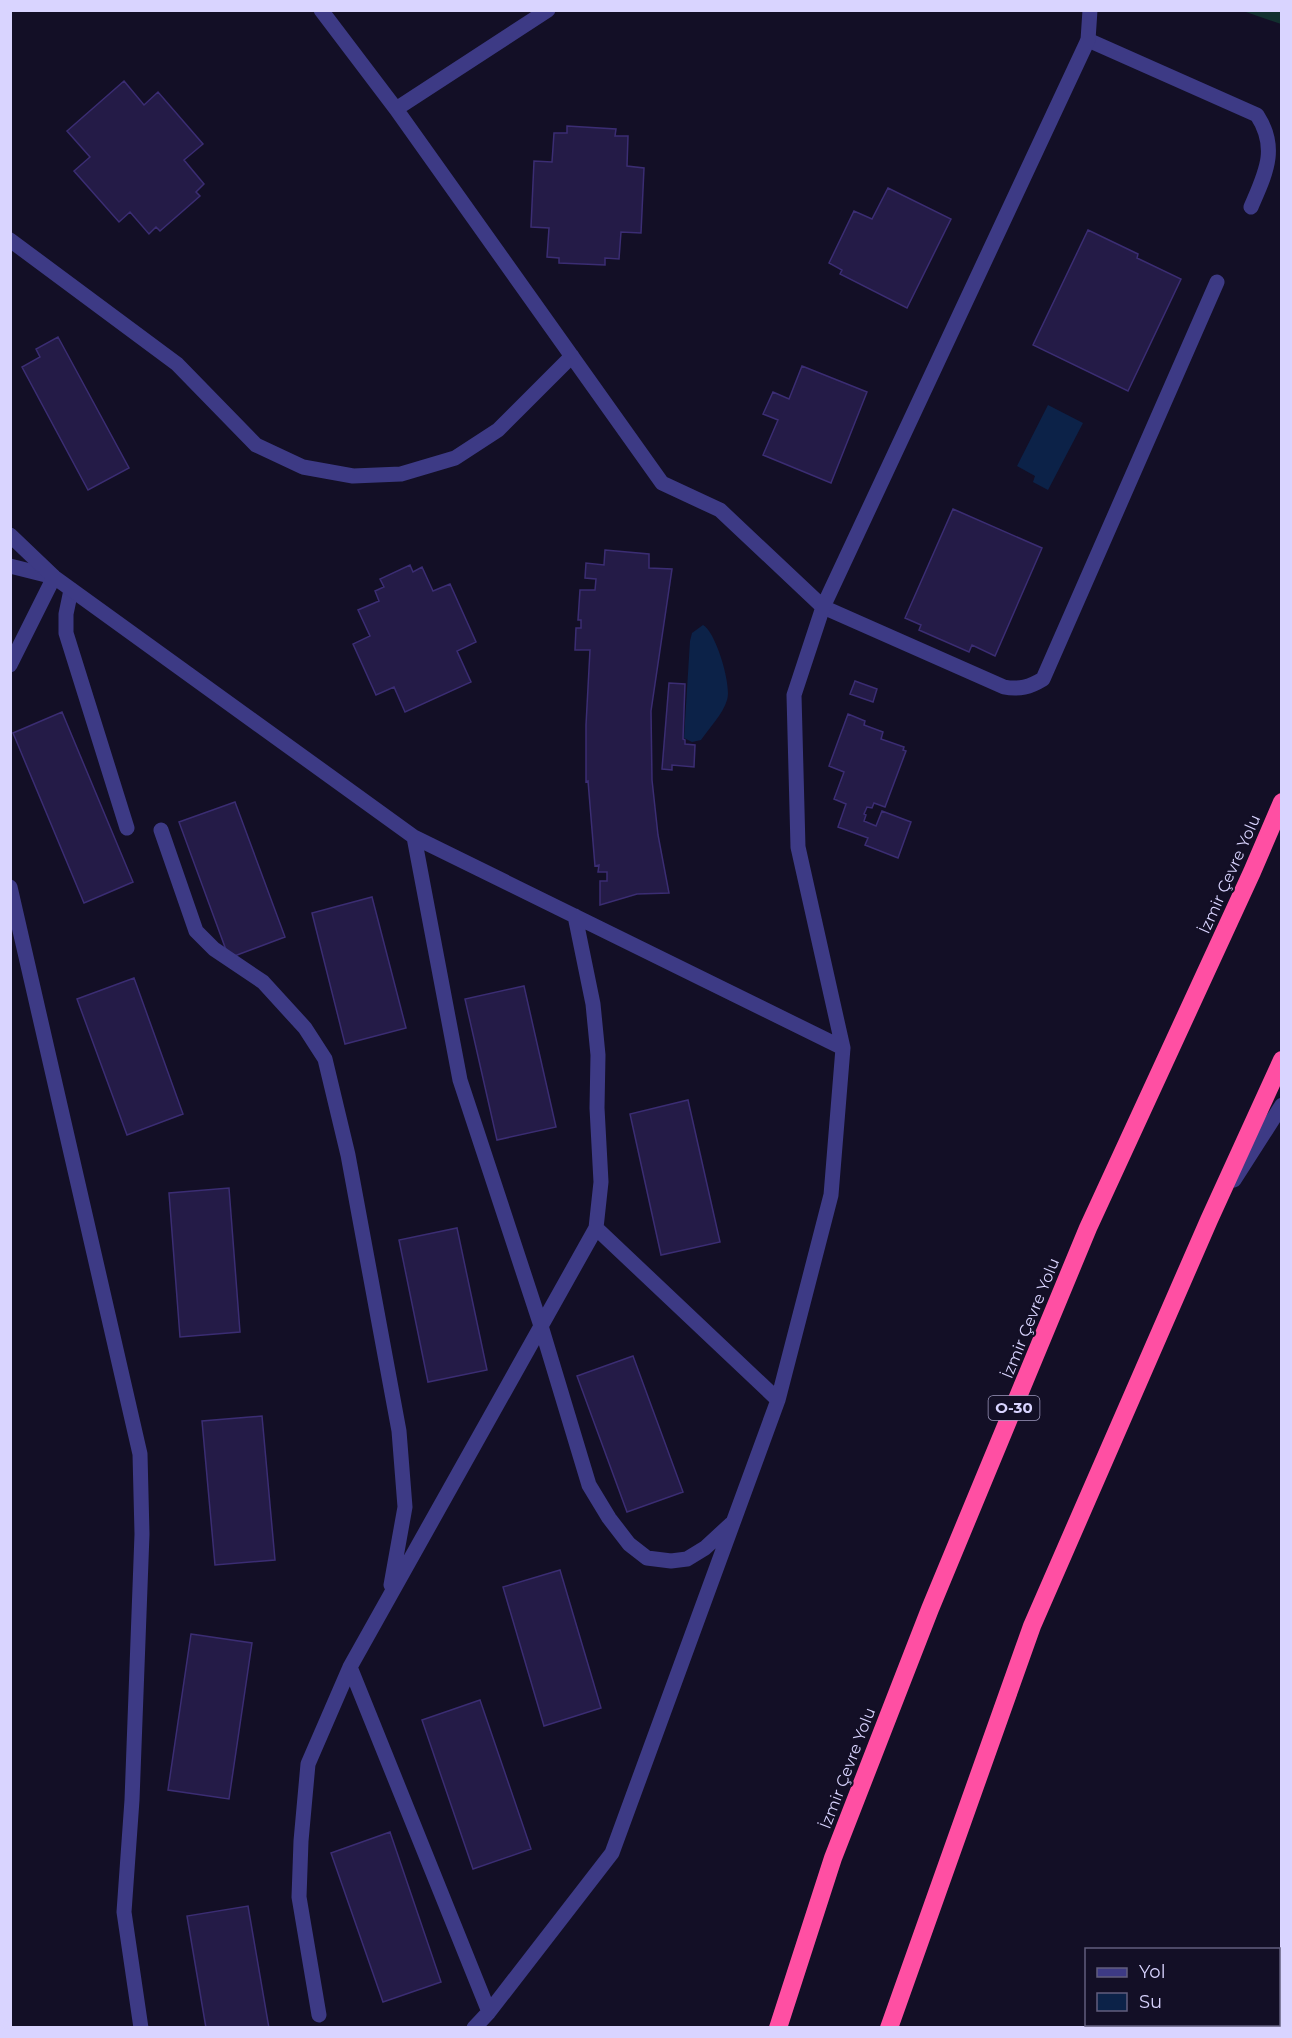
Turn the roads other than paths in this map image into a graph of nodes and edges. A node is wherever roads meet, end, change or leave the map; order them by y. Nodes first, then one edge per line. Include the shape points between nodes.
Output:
1 (321, 10) edge
2 (548, 10) edge
3 (1090, 10) edge
4 (1088, 40) junction
5 (396, 109) junction
6 (1251, 207) dead end
7 (10, 240) edge
8 (1217, 282) dead end
9 (572, 356) junction
10 (10, 535) edge
11 (10, 566) edge
12 (54, 577) junction
13 (71, 590) junction
14 (823, 608) junction
15 (10, 665) edge
16 (1281, 802) edge
17 (127, 828) dead end
18 (161, 830) dead end
19 (414, 837) junction
20 (10, 887) edge
21 (575, 916) junction
22 (843, 1048) junction
23 (1281, 1059) edge
24 (1281, 1105) edge
25 (1209, 1221) junction
26 (596, 1228) junction
27 (541, 1326) junction
28 (778, 1400) junction
29 (734, 1522) junction
30 (389, 1597) junction
31 (350, 1667) junction
32 (489, 2012) junction
33 (319, 2015) dead end
34 (141, 2028) edge
35 (474, 2028) edge
36 (778, 2028) edge
37 (889, 2028) edge

1 - 5 street
2 - 5 street
3 - 4 street
4 - 6 street via 1257,115 1267,133 1269,148 1268,163
4 - 14 street
5 - 9 street
7 - 9 street via 177,364 256,445 303,467 353,476 401,474 455,458 498,430
8 - 14 street via 1043,679 1023,688 1004,687
9 - 14 street via 662,483 720,510
10 - 12 street
11 - 12 street
12 - 13 street
12 - 15 street
13 - 17 street via 66,633
13 - 19 street
14 - 22 street via 794,694 798,847
16 - 36 highway, İzmir Çevre Yolu / O-30 via 1088,1228 939,1588 833,1858
18 - 30 street via 196,931 214,949 263,982 304,1028 325,1059 348,1155 399,1431 405,1508
19 - 21 street
19 - 27 street via 460,1080
20 - 34 street via 140,1454 142,1534 124,1912
21 - 22 street
21 - 26 street via 593,1004 598,1055 601,1182
22 - 28 street via 831,1195
23 - 25 highway
24 - 25 street
25 - 37 highway via 1032,1626
26 - 27 street
26 - 28 street
27 - 29 street via 589,1485 630,1544 647,1558 687,1559
27 - 30 street
28 - 29 street
29 - 32 street via 612,1853
30 - 31 street
31 - 32 street
31 - 33 street via 308,1764 301,1842 299,1897
32 - 35 street

